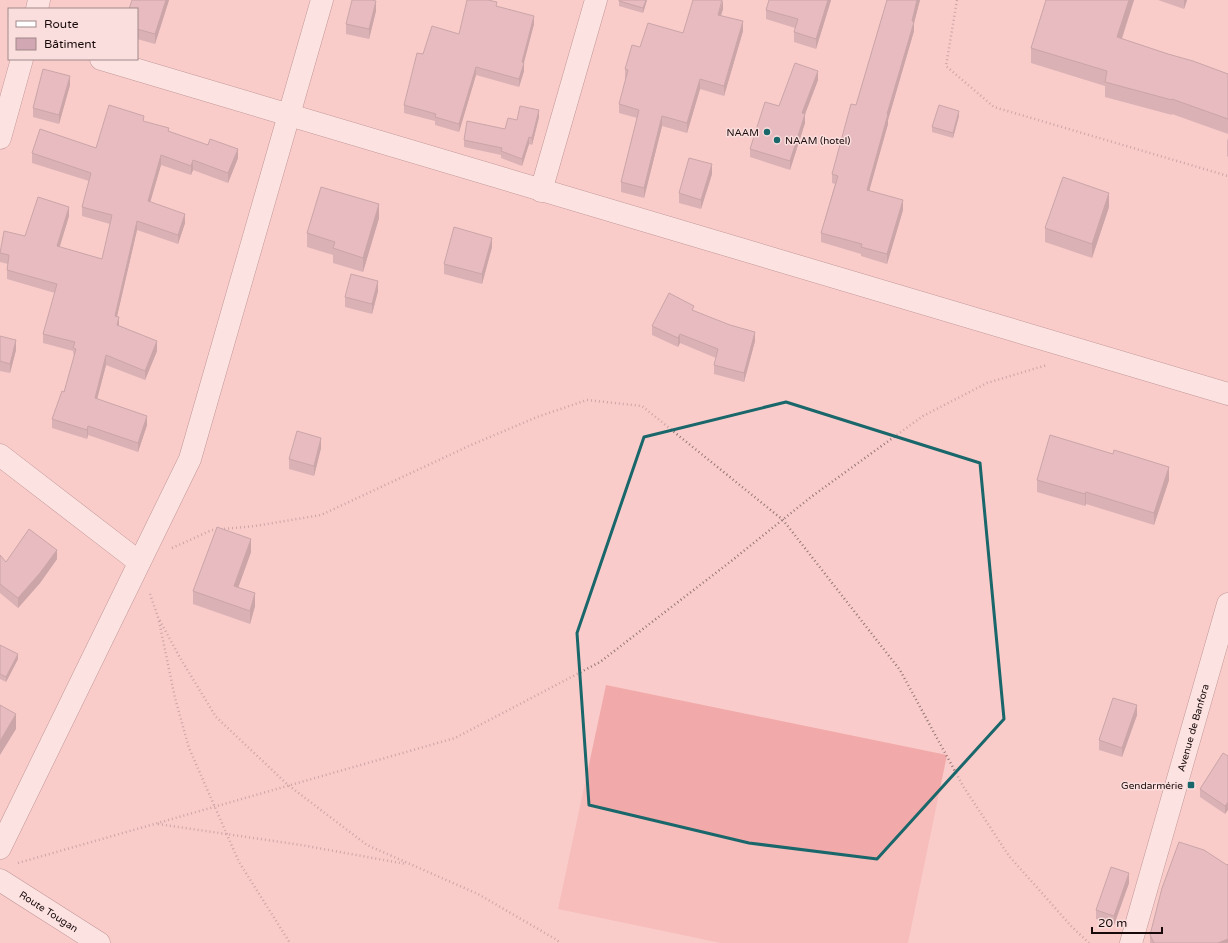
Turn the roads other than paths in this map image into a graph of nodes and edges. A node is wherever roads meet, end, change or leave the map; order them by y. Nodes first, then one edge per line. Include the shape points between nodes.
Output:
1 (322, 0) edge
2 (596, 0) edge
3 (22, 60) edge
4 (104, 60) edge
5 (289, 116) junction
6 (0, 138) edge
7 (541, 191) junction
8 (1228, 394) edge
9 (0, 455) edge
10 (140, 562) junction
11 (1228, 604) edge
12 (0, 848) edge
13 (0, 880) edge
14 (98, 943) edge
15 (1131, 943) edge

1 - 5 street
2 - 7 street
3 - 6 street
4 - 5 street
5 - 7 street
5 - 10 street via 190,459
7 - 8 street
9 - 10 street
10 - 12 street
11 - 15 street, Avenue de Banfora
13 - 14 street, Route Tougan

